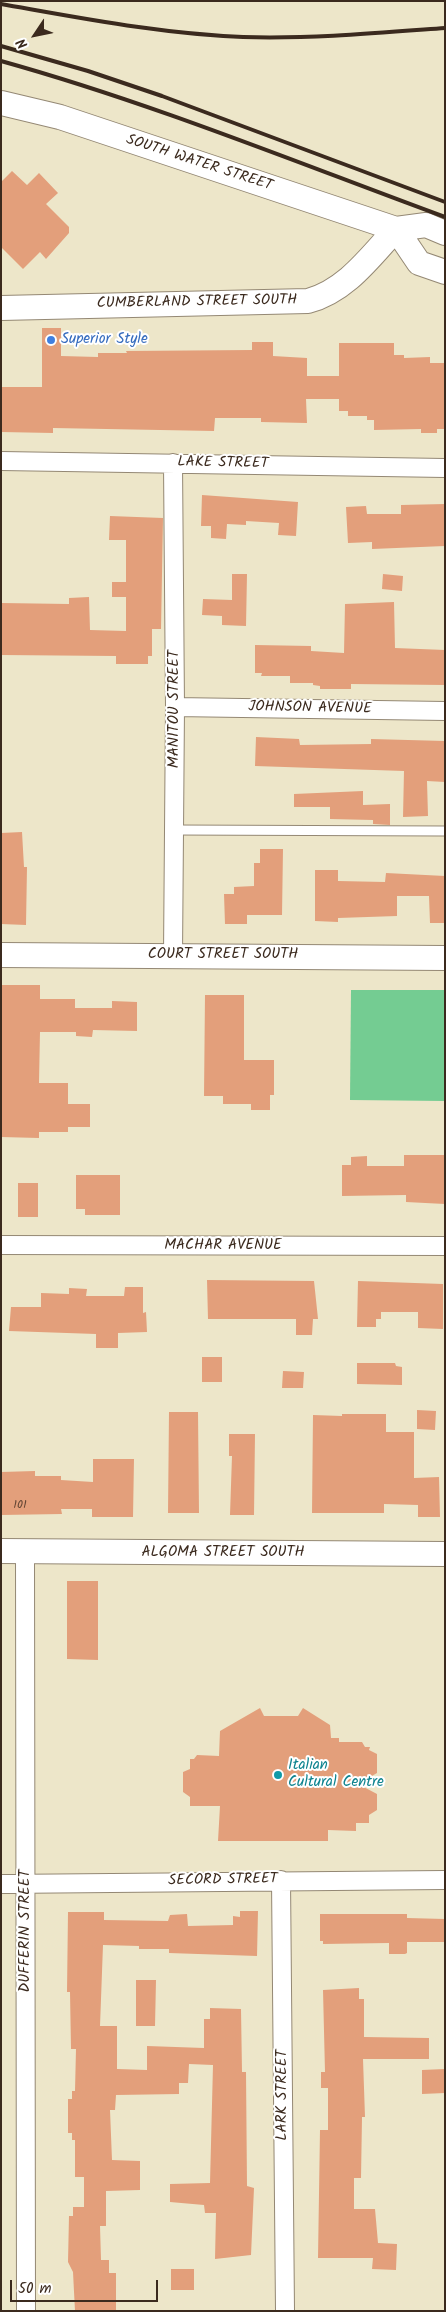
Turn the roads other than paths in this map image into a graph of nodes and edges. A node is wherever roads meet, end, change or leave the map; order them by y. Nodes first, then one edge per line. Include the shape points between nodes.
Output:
1 (1, 103) edge
2 (396, 229) junction
3 (445, 232) edge
4 (445, 272) edge
5 (1, 308) edge
6 (1, 461) edge
7 (173, 463) junction
8 (445, 468) edge
9 (175, 707) junction
10 (445, 711) edge
11 (174, 830) junction
12 (445, 831) edge
13 (1, 955) edge
14 (173, 955) junction
15 (445, 958) edge
16 (1, 1245) edge
17 (445, 1246) edge
18 (1, 1551) edge
19 (25, 1552) junction
20 (445, 1554) edge
21 (281, 1880) junction
22 (445, 1880) edge
23 (1, 1884) edge
24 (26, 1884) junction
25 (26, 2311) edge
26 (285, 2311) edge

1 - 2 street, SOUTH WATER STREET via 60,117
2 - 3 street, SOUTH WATER STREET via 426,225
2 - 4 street via 419,263
2 - 5 street, CUMBERLAND STREET SOUTH via 356,273 322,297 308,301
6 - 7 street, LAKE STREET
7 - 8 street, LAKE STREET
7 - 9 street, MANITOU STREET
9 - 10 street, JOHNSON AVENUE
9 - 11 street, MANITOU STREET
11 - 12 lane
11 - 14 street, MANITOU STREET
13 - 14 street, COURT STREET SOUTH
14 - 15 street, COURT STREET SOUTH
16 - 17 street, MACHAR AVENUE
18 - 19 street, ALGOMA STREET SOUTH
19 - 20 street, ALGOMA STREET SOUTH
19 - 24 street, DUFFERIN STREET
21 - 22 street, SECORD STREET
21 - 24 street, SECORD STREET
21 - 26 street, LARK STREET
23 - 24 street, SECORD STREET
24 - 25 street, DUFFERIN STREET

